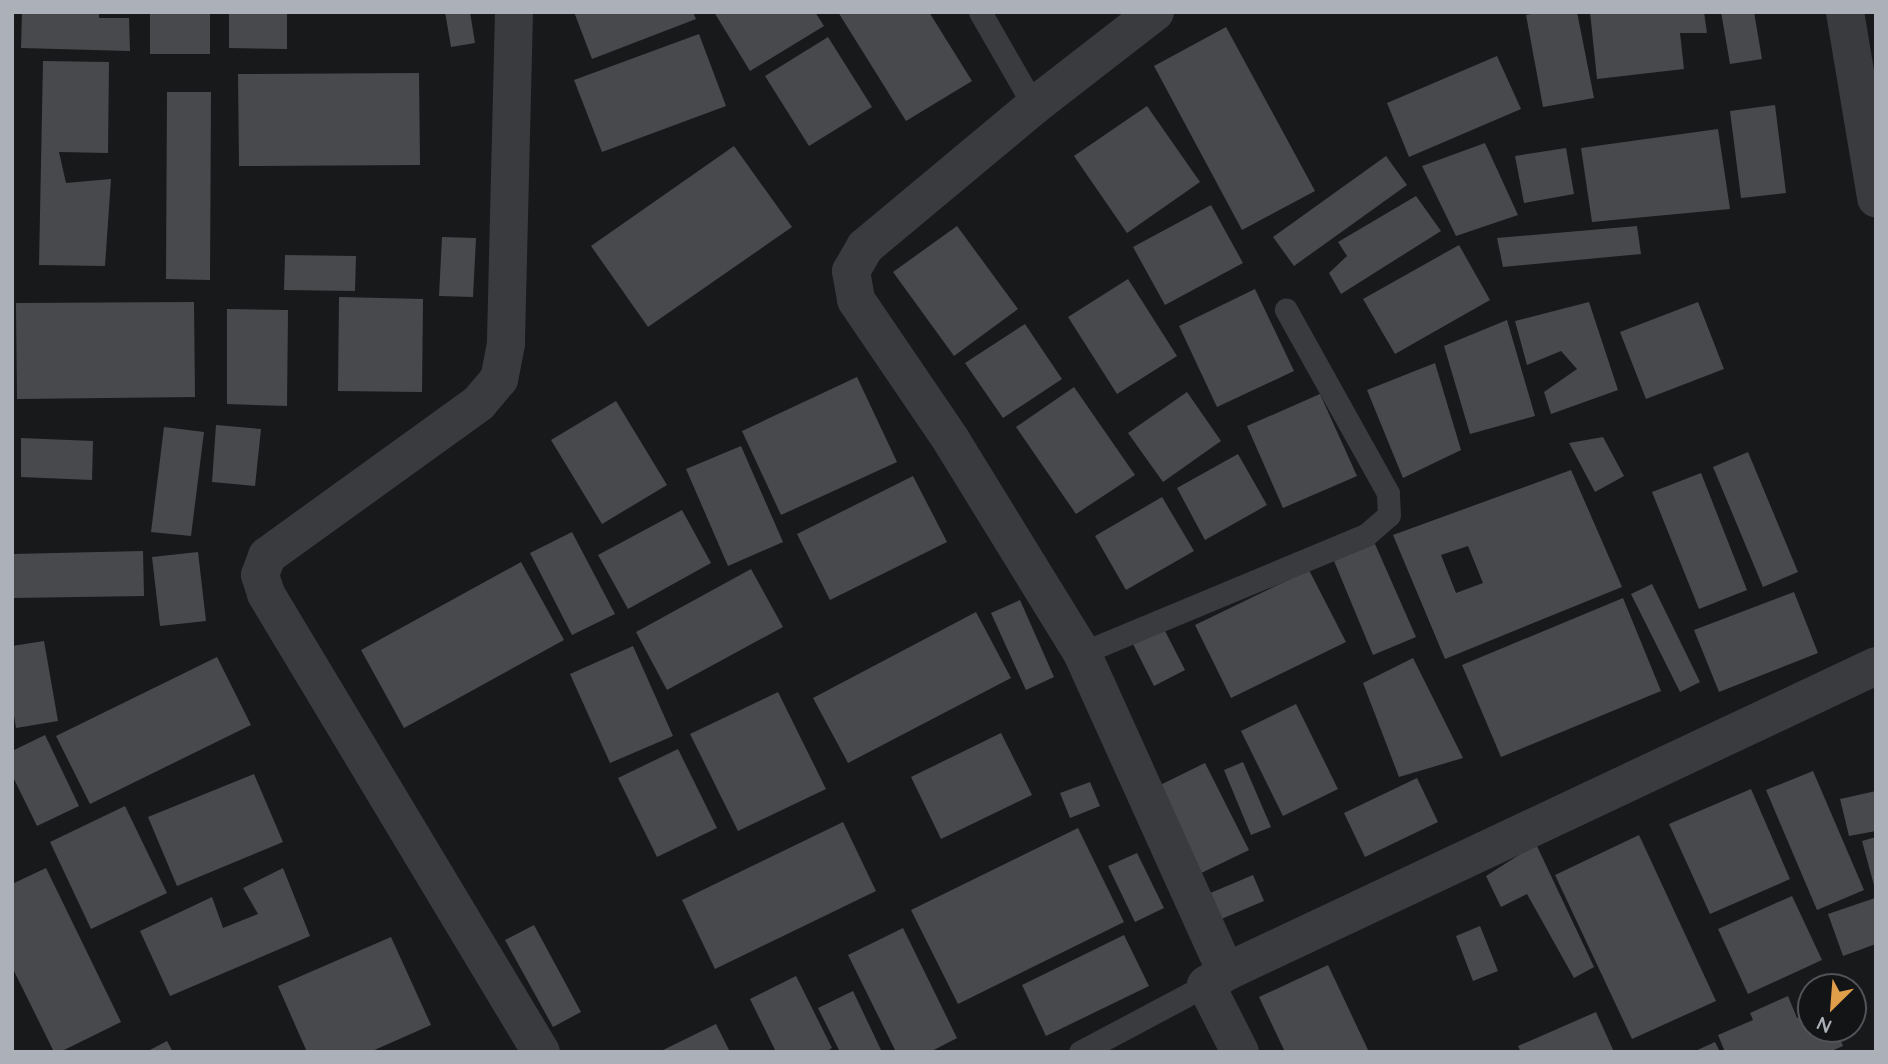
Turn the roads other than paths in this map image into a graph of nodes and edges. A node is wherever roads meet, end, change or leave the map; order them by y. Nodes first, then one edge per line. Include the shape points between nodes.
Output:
1 (514, 12) edge
2 (980, 12) edge
3 (1155, 12) edge
4 (1848, 15) edge
5 (1034, 106) junction
6 (1876, 198) edge
7 (1286, 310) dead end
8 (1082, 653) junction
9 (1876, 666) edge
10 (1216, 979) junction
11 (541, 1052) edge
12 (1080, 1052) edge
13 (1240, 1052) edge

1 - 11 street via 506,344 499,379 479,403 267,556 260,575 266,594
2 - 5 lane
3 - 5 street
4 - 6 street
5 - 8 street via 865,247 851,271 856,300 951,440
7 - 8 lane via 1388,493 1389,515 1366,535
8 - 10 street
9 - 10 street
10 - 12 lane
10 - 13 street

